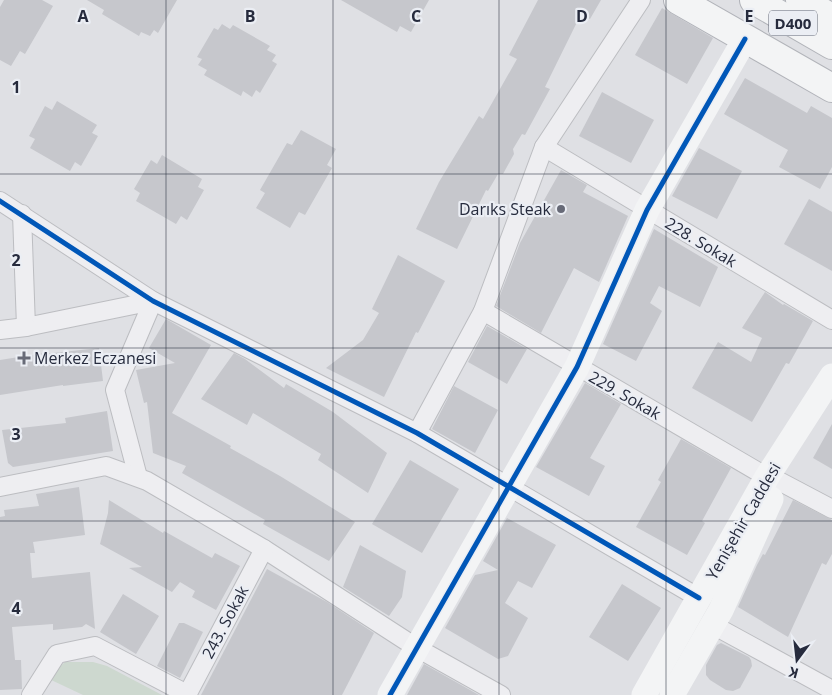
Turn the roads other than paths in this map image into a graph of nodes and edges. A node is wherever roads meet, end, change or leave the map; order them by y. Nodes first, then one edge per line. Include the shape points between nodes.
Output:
1 (641, 0) edge
2 (678, 0) edge
3 (713, 0) edge
4 (754, 0) edge
5 (800, 0) edge
6 (832, 18) edge
7 (745, 39) junction
8 (832, 45) edge
9 (832, 66) edge
10 (832, 88) edge
11 (544, 147) junction
12 (0, 201) edge
13 (647, 210) junction
14 (22, 214) junction
15 (153, 301) junction
16 (483, 311) junction
17 (832, 320) edge
18 (26, 327) junction
19 (0, 330) edge
20 (576, 366) junction
21 (832, 376) edge
22 (832, 394) edge
23 (417, 433) junction
24 (138, 478) junction
25 (773, 479) junction
26 (0, 487) edge
27 (507, 487) junction
28 (832, 509) edge
29 (264, 548) junction
30 (699, 598) junction
31 (713, 625) junction
32 (416, 648) junction
33 (832, 690) edge
34 (31, 695) edge
35 (187, 695) edge
36 (390, 695) edge
37 (500, 695) edge
38 (644, 695) edge
39 (672, 695) edge

1 - 11 street
2 - 7 highway
3 - 9 highway, D400
4 - 8 highway, D400
5 - 6 highway
7 - 10 highway
7 - 13 street
11 - 13 street, 228. Sokak
11 - 16 street
12 - 14 street
13 - 17 street, 228. Sokak
13 - 20 street
14 - 15 street
14 - 18 street
15 - 18 street
15 - 23 street
15 - 24 street via 114,390
16 - 20 street, 229. Sokak
16 - 23 street
18 - 19 street
20 - 25 street, 229. Sokak
20 - 27 street
21 - 25 street, Yenişehir Caddesi
22 - 25 street, Yenişehir Caddesi
23 - 27 street
24 - 26 street via 106,466
24 - 29 street
25 - 28 street, 229. Sokak
25 - 30 street, Yenişehir Caddesi
25 - 31 street, Yenişehir Caddesi
27 - 30 street
27 - 32 street
29 - 32 street
29 - 35 street, 243. Sokak
30 - 38 street, Yenişehir Caddesi
31 - 33 street
31 - 39 street, Yenişehir Caddesi
32 - 36 street
32 - 37 street
34 - 35 street via 57,654 95,646

